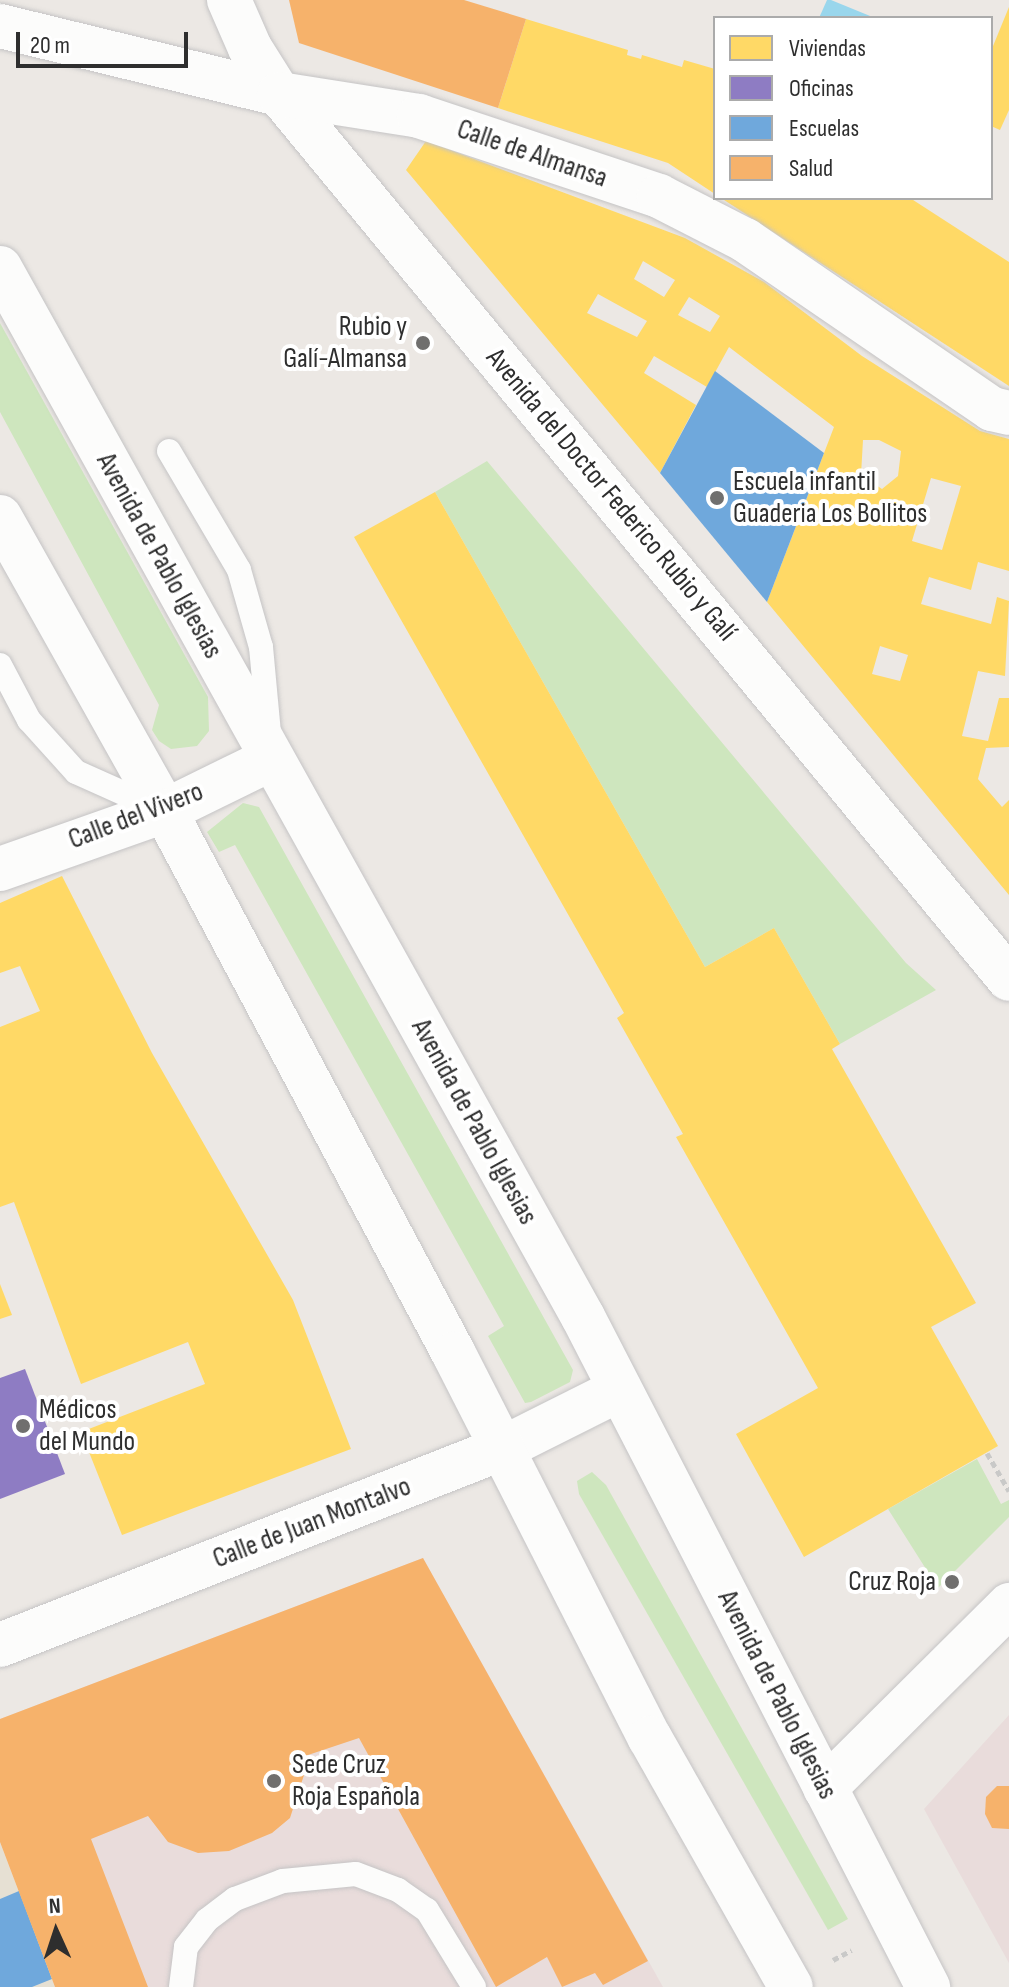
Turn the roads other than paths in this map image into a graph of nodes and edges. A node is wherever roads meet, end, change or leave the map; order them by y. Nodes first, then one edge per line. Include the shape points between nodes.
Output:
1 (229, 0) edge
2 (0, 26) edge
3 (279, 94) junction
4 (0, 268) edge
5 (1009, 413) edge
6 (169, 451) dead end
7 (0, 517) edge
8 (0, 665) edge
9 (271, 759) junction
10 (165, 811) junction
11 (0, 869) edge
12 (1009, 979) edge
13 (619, 1390) junction
14 (503, 1448) junction
15 (1009, 1605) edge
16 (0, 1645) edge
17 (825, 1788) junction
18 (790, 1985) edge
19 (181, 1987) edge
20 (474, 1987) edge
21 (928, 1987) edge

1 - 3 street, Avenida del Doctor Federico Rubio y Galí via 250,48
2 - 3 street, Calle de Almansa
3 - 5 street, Calle de Almansa via 419,116 659,196 745,240 992,409
3 - 12 street, Avenida del Doctor Federico Rubio y Galí
4 - 9 street, Avenida de Pablo Iglesias
6 - 9 lane via 239,570 261,647
7 - 10 street
8 - 10 lane via 29,720 76,772
9 - 10 street, Calle del Vivero
9 - 13 street, Avenida de Pablo Iglesias
10 - 11 street, Calle del Vivero
10 - 14 street
13 - 14 street, Calle de Juan Montalvo
13 - 17 street, Avenida de Pablo Iglesias
14 - 16 street, Calle de Juan Montalvo
14 - 18 street via 650,1738
15 - 17 street
17 - 21 street, Avenida de Pablo Iglesias
19 - 20 lane via 186,1947 207,1920 235,1899 319,1874 356,1874 398,1890 427,1910

